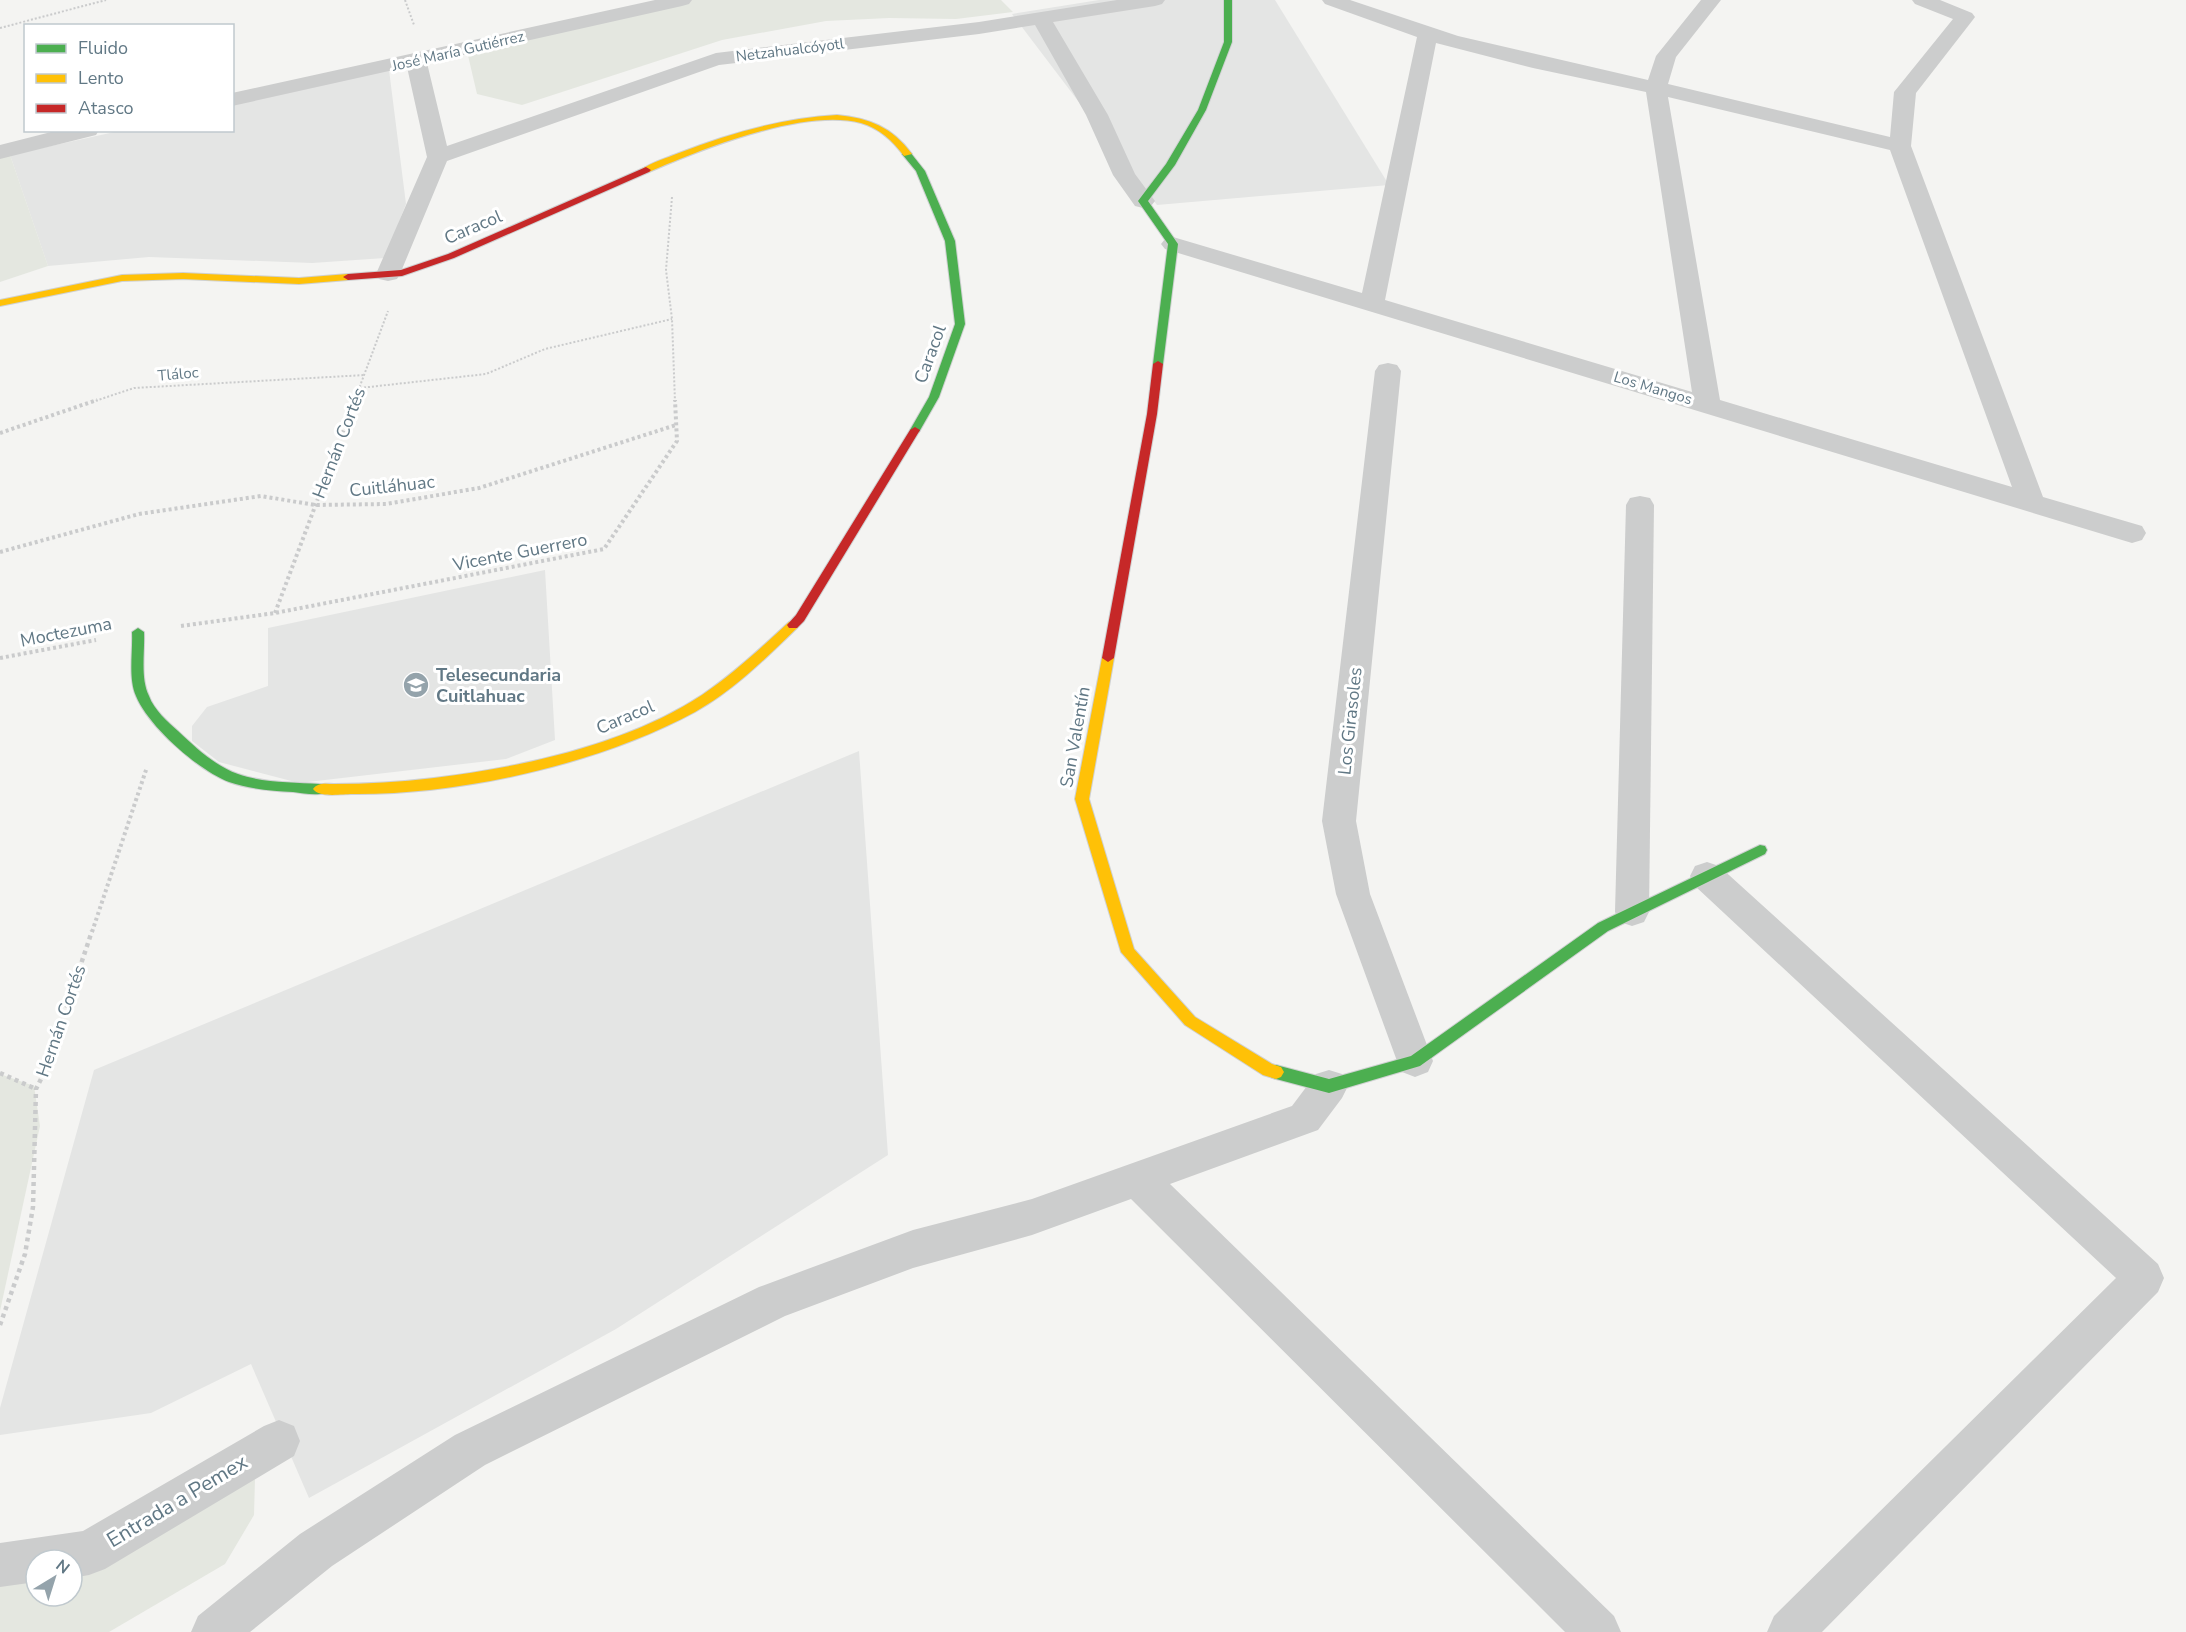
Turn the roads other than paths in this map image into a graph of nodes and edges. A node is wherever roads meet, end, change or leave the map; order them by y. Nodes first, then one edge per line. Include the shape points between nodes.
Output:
1 (682, 0) edge
2 (1155, 0) edge
3 (1228, 0) edge
4 (1332, 0) edge
5 (1711, 0) edge
6 (1922, 0) edge
7 (1040, 17) junction
8 (1428, 33) junction
9 (416, 60) junction
10 (1656, 88) junction
11 (234, 100) edge
12 (80, 132) edge
13 (1900, 146) junction
14 (0, 152) edge
15 (438, 157) junction
16 (1143, 201) junction
17 (1173, 244) junction
18 (395, 273) junction
19 (0, 303) edge
20 (1372, 304) junction
21 (1389, 371) dead end
22 (1707, 405) junction
23 (2031, 502) junction
24 (1640, 505) dead end
25 (2132, 533) dead end
26 (138, 632) road end
27 (1760, 849) dead end
28 (1707, 876) junction
29 (1632, 912) junction
30 (1415, 1061) junction
31 (1329, 1086) junction
32 (1137, 1178) junction
33 (279, 1441) dead end
34 (84, 1554) edge
35 (24, 1562) edge
36 (0, 1565) edge
37 (214, 1632) edge
38 (1598, 1632) edge
39 (1790, 1632) edge

1 - 9 street, José María Gutiérrez
2 - 7 street, Netzahualcóyotl
3 - 16 street via 1228,42 1202,110 1170,165
4 - 8 street
5 - 10 street via 1666,56
6 - 13 street via 1965,17 1905,92
7 - 15 street, Netzahualcóyotl via 979,28 716,59
7 - 16 street via 1097,115 1124,175
8 - 10 street via 1593,76
8 - 20 street
9 - 11 street, José María Gutiérrez
9 - 15 street
10 - 13 street
10 - 22 street
12 - 14 street
13 - 23 street
15 - 18 street
16 - 17 street
17 - 20 street, Los Mangos
17 - 31 street, San Valentín via 1152,414 1082,799 1128,952 1190,1021 1268,1070
18 - 19 street, Caracol via 299,281 183,276 122,278
18 - 26 street, Caracol via 451,256 675,157 779,125 826,117 860,120 894,136 920,171 950,241 960,324 934,396 800,618 751,666 691,708 606,746 438,784 344,790 283,787 232,778 161,724 141,695
20 - 22 street, Los Mangos
21 - 30 street, Los Girasoles via 1339,821 1353,894
22 - 23 street, Los Mangos
23 - 25 street, Los Mangos
24 - 29 street
27 - 28 street
28 - 29 street
28 - 39 street via 2144,1278
29 - 30 street via 1603,927
30 - 31 street
31 - 32 street via 1305,1118
32 - 37 street via 1032,1217 913,1249 773,1301 470,1450 316,1550
32 - 38 street
33 - 34 street, Entrada a Pemex
35 - 36 street, Entrada a Pemex

